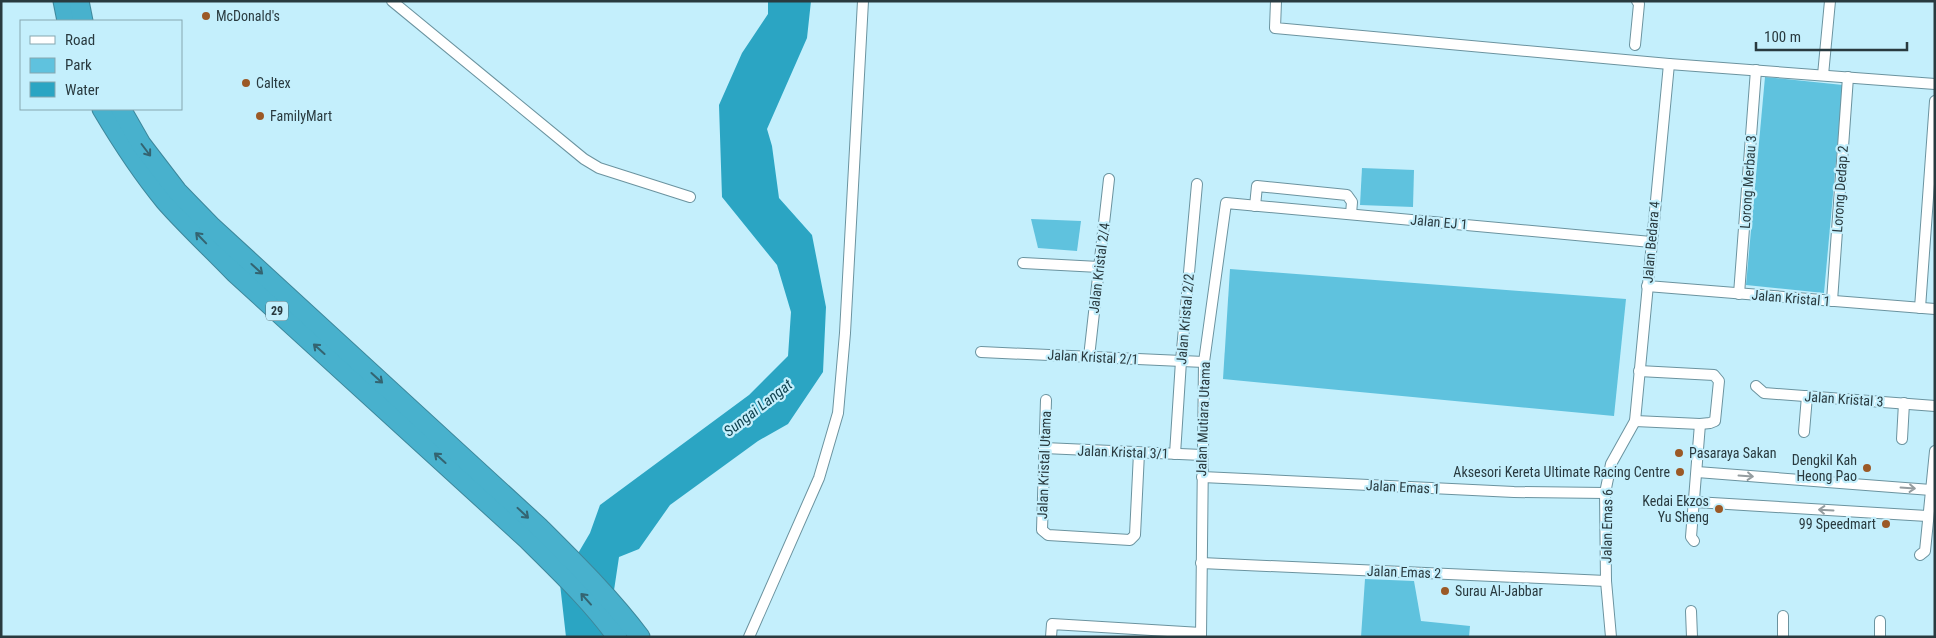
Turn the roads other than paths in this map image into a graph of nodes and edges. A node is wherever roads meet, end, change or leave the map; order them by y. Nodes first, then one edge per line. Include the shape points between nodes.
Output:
1 (63, 1) edge
2 (79, 1) edge
3 (392, 1) edge
4 (863, 1) edge
5 (1276, 1) edge
6 (1637, 1) edge
7 (1830, 1) edge
8 (67, 20) edge
9 (83, 20) edge
10 (1635, 45) dead end
11 (1669, 64) junction
12 (1756, 70) junction
13 (1823, 75) junction
14 (1848, 77) junction
15 (1935, 84) edge
16 (1935, 101) edge
17 (103, 110) edge
18 (122, 110) edge
19 (1110, 180) dead end
20 (1197, 184) dead end
21 (690, 197) dead end
22 (1226, 203) joint
23 (1255, 206) junction
24 (1351, 214) junction
25 (1652, 242) junction
26 (1023, 263) dead end
27 (1099, 268) junction
28 (1647, 286) junction
29 (1740, 294) junction
30 (1832, 301) junction
31 (1920, 308) junction
32 (1935, 309) edge
33 (981, 352) dead end
34 (1089, 357) junction
35 (1181, 361) junction
36 (1204, 362) junction
37 (1639, 370) junction
38 (1756, 386) dead end
39 (1807, 396) junction
40 (1046, 400) dead end
41 (1904, 403) junction
42 (1935, 406) edge
43 (1634, 421) junction
44 (1700, 424) junction
45 (1804, 432) dead end
46 (1902, 439) dead end
47 (1934, 446) edge
48 (1044, 448) junction
49 (1139, 452) junction
50 (1175, 454) junction
51 (1202, 455) junction
52 (1697, 472) junction
53 (1202, 477) junction
54 (482, 485) junction
55 (1931, 490) junction
56 (1605, 493) junction
57 (1695, 502) junction
58 (1932, 502) edge
59 (1927, 516) junction
60 (1694, 541) dead end
61 (1920, 555) dead end
62 (1201, 562) junction
63 (1606, 581) junction
64 (1691, 611) dead end
65 (1783, 616) dead end
66 (1880, 621) dead end
67 (1201, 635) edge
68 (617, 637) edge
69 (640, 637) edge
70 (748, 637) edge
71 (1051, 637) edge
72 (1611, 637) edge
73 (1692, 637) edge
74 (1783, 637) edge
75 (1880, 637) edge

1 - 8 highway
2 - 9 highway
3 - 21 street via 584,159 599,168
4 - 70 street via 838,413 819,478
5 - 11 street via 1275,28
6 - 10 street
7 - 13 street
11 - 12 street
11 - 25 street, Jalan Bedara 4
12 - 13 street
12 - 29 street, Lorong Merbau 3
13 - 14 street
14 - 15 street
14 - 30 street, Lorong Dedap 2
16 - 31 street
54 -> 17 highway, 29 via 235,272 165,200 128,152
18 -> 54 highway, 29 via 141,144 182,197
19 - 27 street, Jalan Kristal 2/4
20 - 35 street, Jalan Kristal 2/2
22 - 23 street, Jalan EJ 1
22 - 36 street, Jalan Mutiara Utama
23 - 24 street, Jalan EJ 1
23 - 24 street via 1257,186 1347,195 1352,202
24 - 25 street, Jalan EJ 1
25 - 28 street, Jalan Bedara 4
26 - 27 street
27 - 34 street, Jalan Kristal 2/4
28 - 29 street, Jalan Kristal 1
28 - 37 street, Jalan Bedara 4
29 - 30 street, Jalan Kristal 1
30 - 31 street, Jalan Kristal 1
31 - 32 street, Jalan Kristal 1
33 - 34 street, Jalan Kristal 2/1
34 - 35 street, Jalan Kristal 2/1
35 - 36 street, Jalan Kristal 2/1
35 - 50 street, Jalan Kristal 2/2
36 - 51 street, Jalan Mutiara Utama
37 - 43 street, Jalan Bedara 4
37 - 44 street via 1714,375 1719,381 1715,421
38 - 39 street, Jalan Kristal 3 via 1764,393
39 - 41 street, Jalan Kristal 3
39 - 45 street
40 - 48 street, Jalan Kristal Utama
41 - 42 street, Jalan Kristal 3
41 - 46 street
43 - 44 street
43 - 56 street, Jalan Emas 6 via 1612,464
44 - 52 street
47 - 55 street
48 - 49 street, Jalan Kristal 3/1
48 - 49 street, Jalan Kristal Utama via 1042,530 1048,535 1130,540 1135,535
49 - 50 street, Jalan Kristal 3/1
50 - 51 street, Jalan Kristal 3/1
51 - 53 street, Jalan Mutiara Utama
52 -> 55 street
52 - 57 street
53 - 56 street, Jalan Emas 1
53 - 62 street, Jalan Mutiara Utama
68 -> 54 highway, 29
54 -> 69 highway, 29 via 580,568 621,611
55 - 58 street
56 - 63 street, Jalan Emas 6
59 -> 57 street
57 - 60 street via 1691,537
58 - 59 street
59 - 61 street via 1925,551
62 - 63 street, Jalan Emas 2
62 - 67 street, Jalan Mutiara Utama
63 - 72 street, Jalan Emas 6
64 - 73 street
65 - 74 street
66 - 75 street
67 - 71 street via 1052,624

